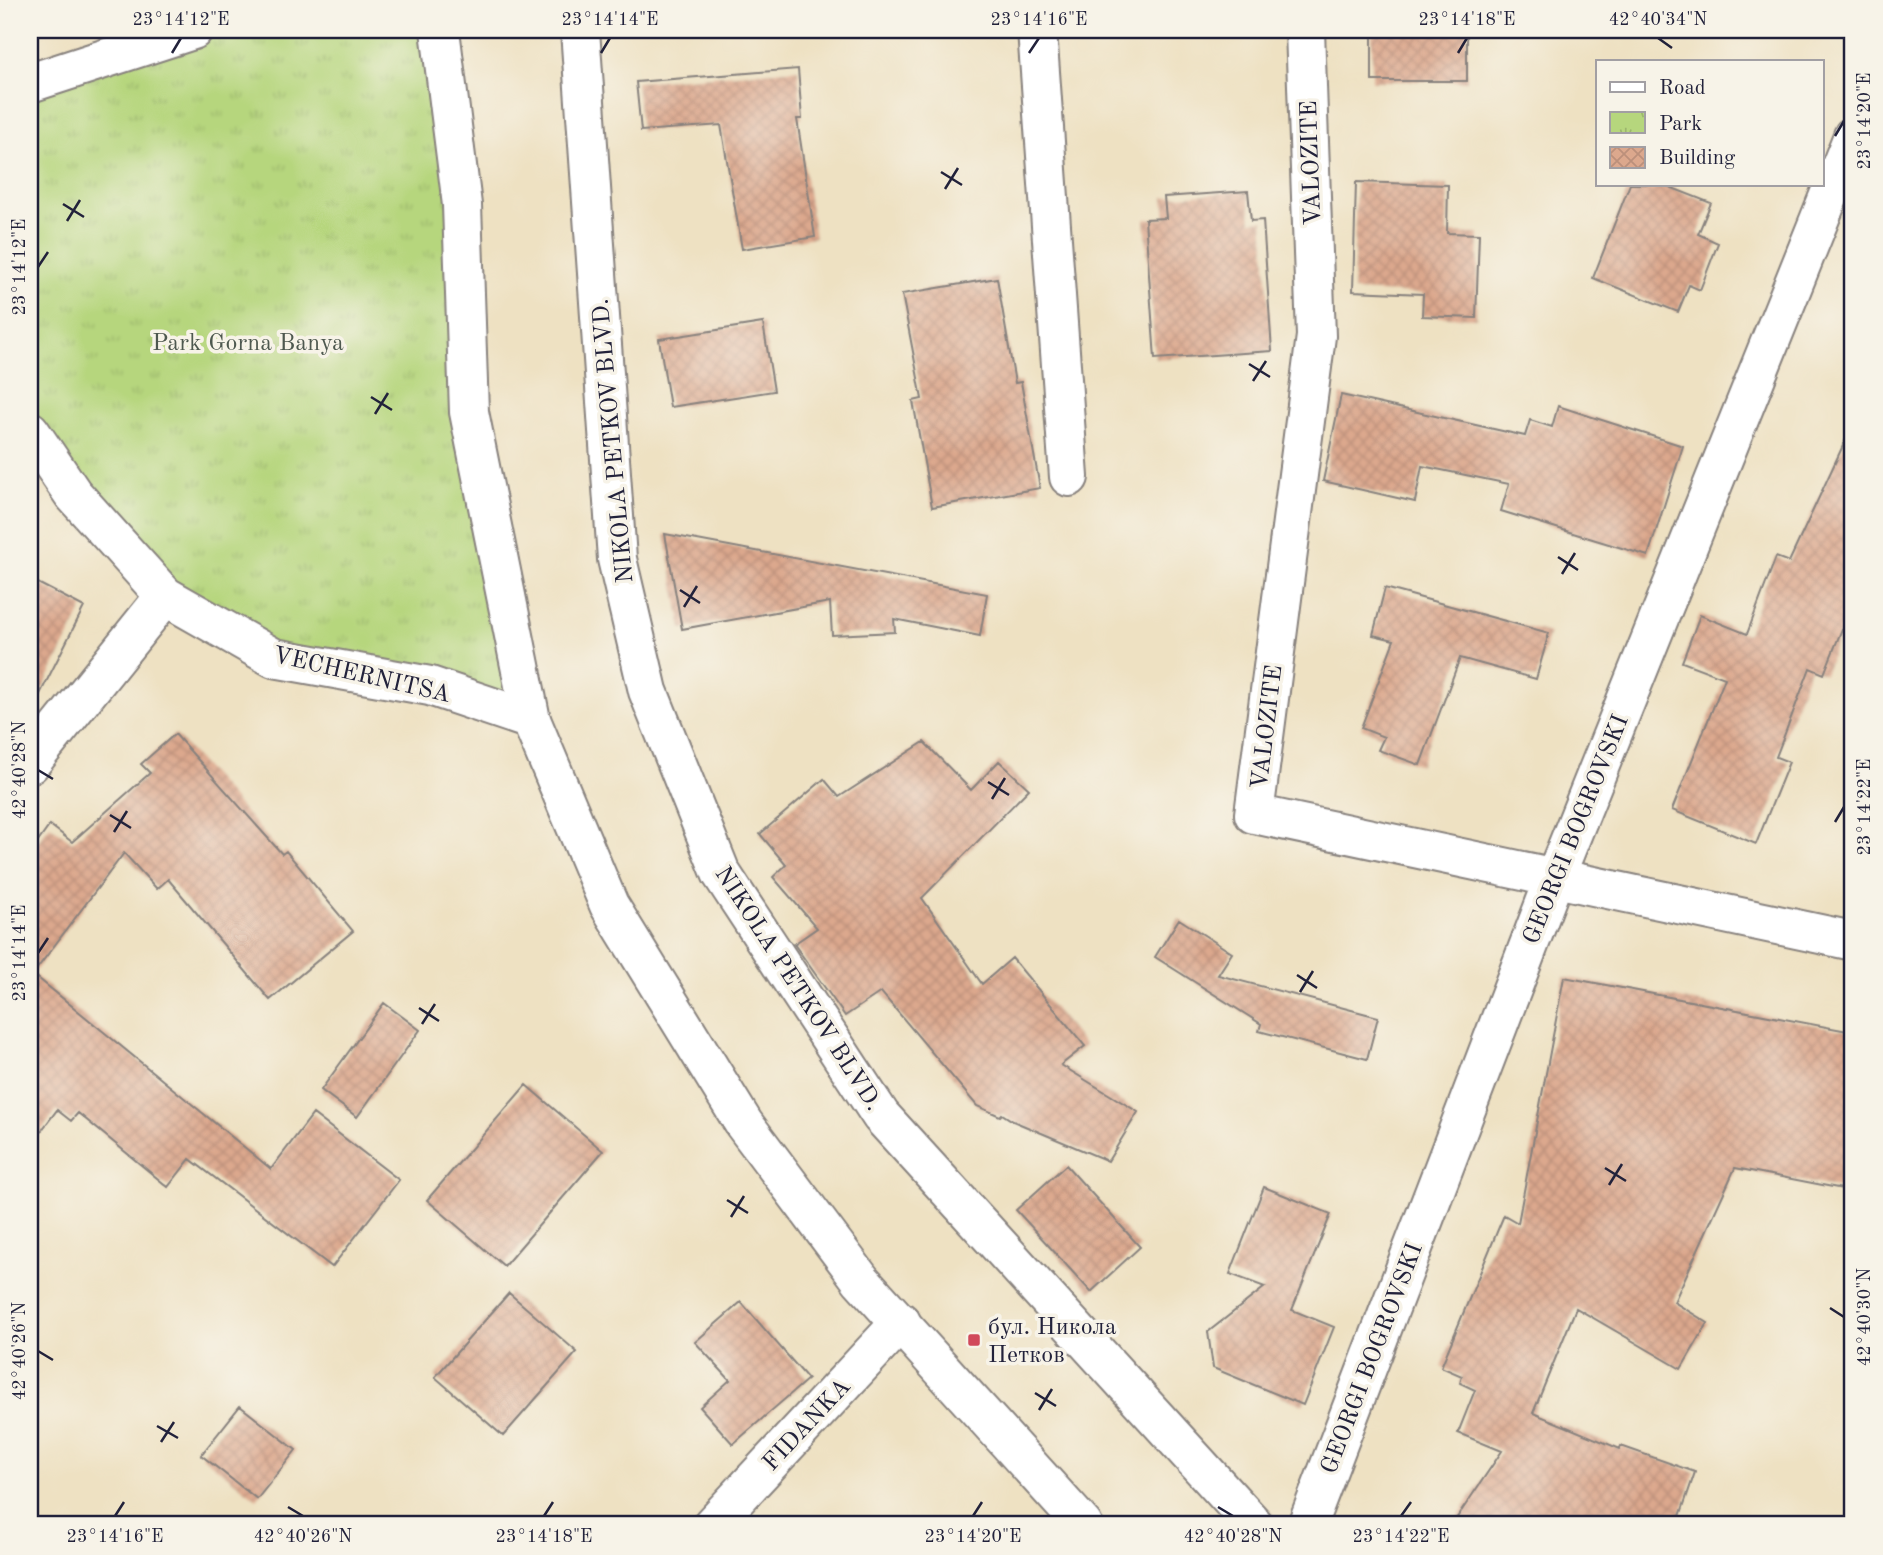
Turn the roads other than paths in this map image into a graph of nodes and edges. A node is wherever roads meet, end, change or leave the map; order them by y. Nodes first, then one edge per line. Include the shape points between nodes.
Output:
1 (193, 30) edge
2 (440, 30) edge
3 (580, 30) edge
4 (1037, 30) edge
5 (1305, 30) edge
6 (30, 83) edge
7 (1853, 136) edge
8 (30, 431) edge
9 (1069, 477) dead end
10 (165, 596) junction
11 (531, 720) junction
12 (30, 764) edge
13 (1555, 877) junction
14 (1853, 941) edge
15 (901, 1322) junction
16 (712, 1525) edge
17 (1083, 1525) edge
18 (1254, 1525) edge
19 (1307, 1525) edge

1 - 6 street
2 - 11 street via 462,205 470,412
3 - 18 street, NIKOLA PETKOV BLVD. via 617,559 648,691 721,873 881,1116
4 - 9 street
5 - 13 street, VALOZITE via 1316,336 1254,814
7 - 13 street, GEORGI BOGROVSKI
8 - 10 street, VECHERNITSA via 73,494
10 - 11 street, VECHERNITSA via 274,658 430,686
10 - 12 street
11 - 15 street via 610,905 744,1124 861,1280
13 - 14 street, VALOZITE
13 - 19 street, GEORGI BOGROVSKI
15 - 16 street, FIDANKA
15 - 17 street

